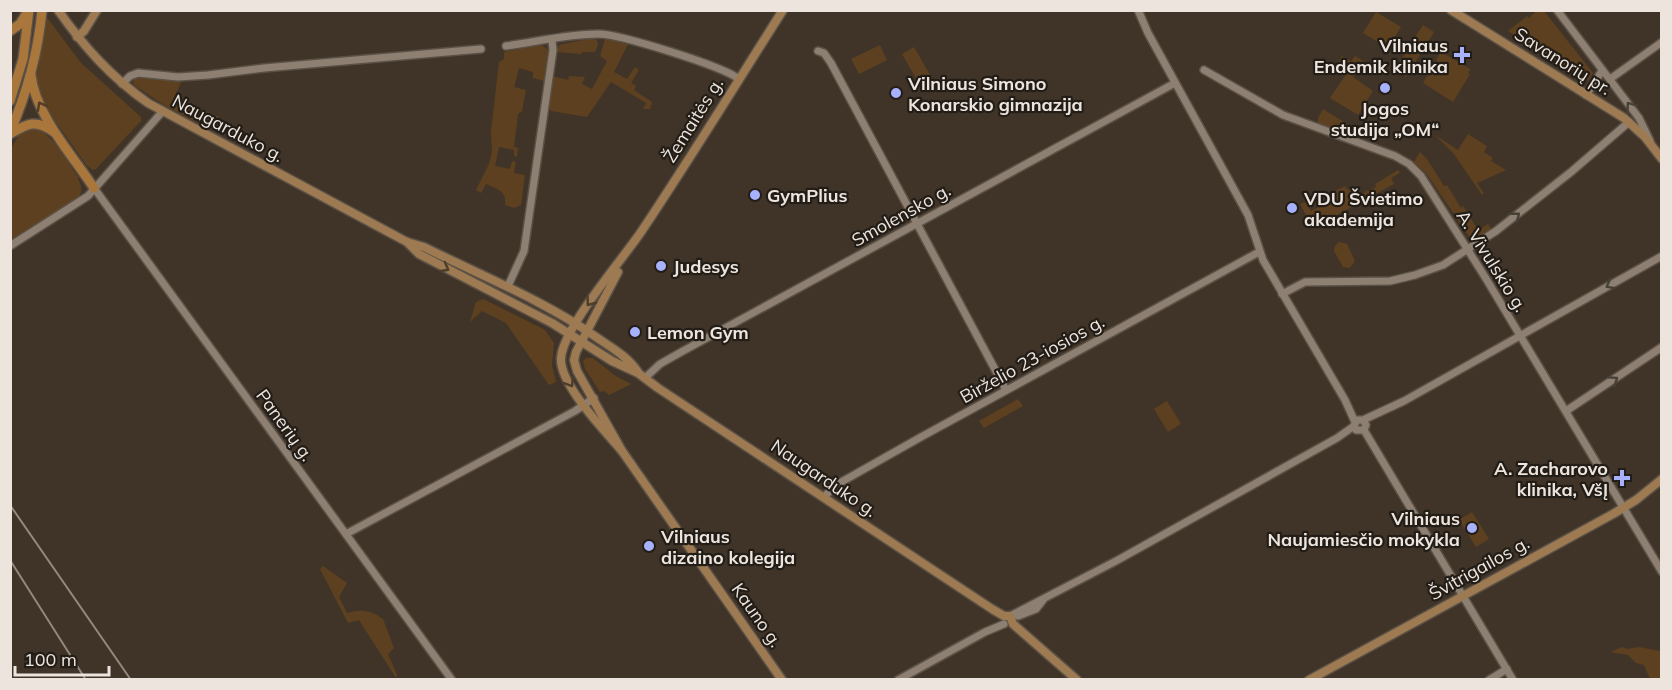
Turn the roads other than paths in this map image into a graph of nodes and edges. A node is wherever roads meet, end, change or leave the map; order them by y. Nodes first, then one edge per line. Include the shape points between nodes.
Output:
1 (29, 10) edge
2 (58, 10) edge
3 (97, 10) edge
4 (783, 10) edge
5 (1133, 10) edge
6 (1138, 10) edge
7 (1451, 10) edge
8 (1557, 10) edge
9 (42, 12) edge
10 (1143, 24) junction
11 (10, 31) edge
12 (77, 37) junction
13 (552, 40) junction
14 (1662, 42) edge
15 (506, 46) dead end
16 (481, 49) dead end
17 (818, 51) dead end
18 (1204, 70) dead end
19 (1602, 71) junction
20 (31, 75) junction
21 (739, 79) junction
22 (1610, 79) junction
23 (1175, 83) junction
24 (122, 84) junction
25 (1586, 95) junction
26 (10, 101) edge
27 (162, 112) junction
28 (1629, 122) junction
29 (10, 133) edge
30 (56, 134) junction
31 (1652, 146) junction
32 (1662, 159) edge
33 (94, 188) junction
34 (916, 223) junction
35 (407, 242) junction
36 (10, 246) edge
37 (631, 248) junction
38 (1468, 250) junction
39 (1259, 252) junction
40 (1662, 256) edge
41 (508, 286) junction
42 (1282, 294) junction
43 (576, 322) junction
44 (587, 330) junction
45 (570, 333) junction
46 (1520, 336) junction
47 (582, 340) junction
48 (1662, 347) edge
49 (642, 376) junction
50 (1006, 390) junction
51 (594, 398) junction
52 (584, 406) junction
53 (1566, 411) junction
54 (1360, 425) junction
55 (622, 451) junction
56 (1662, 479) edge
57 (824, 497) junction
58 (1623, 508) junction
59 (346, 534) junction
60 (1662, 572) edge
61 (1463, 596) junction
62 (1007, 620) junction
63 (1507, 669) junction
64 (452, 680) edge
65 (782, 680) edge
66 (898, 680) edge
67 (1077, 680) edge
68 (1309, 680) edge
69 (1489, 680) edge
70 (1514, 680) edge

1 - 11 highway
1 - 26 highway via 23,59
2 - 12 main road, Naugarduko g.
3 - 12 main road
4 - 21 main road, Žemaitės g.
5 - 10 street
6 - 10 street
7 - 25 main road, Savanorių pr.
8 - 19 street
9 - 20 highway
10 - 23 street
12 - 24 main road, Naugarduko g.
13 - 15 street
13 - 21 street via 610,35 713,66
13 - 41 street via 524,251
14 - 22 street
16 - 24 street via 208,75 138,73
17 - 34 street via 831,63
18 - 38 street, A. Vivulskio g. via 1283,115 1409,164 1424,179
19 - 22 street
19 - 25 street
20 - 29 highway
30 -> 20 highway via 34,94
21 - 37 main road, Žemaitės g.
31 -> 22 street via 1639,118
23 - 34 street, Smolensko g.
23 - 39 street via 1248,215
24 - 27 main road, Naugarduko g.
25 - 28 main road, Savanorių pr.
27 - 33 street
27 - 35 main road, Naugarduko g.
28 - 31 main road, Savanorių pr.
38 -> 28 street via 1552,188
29 - 30 highway via 33,123
30 - 33 highway
31 - 32 main road, Savanorių pr.
33 - 36 street via 81,201
33 - 59 street, Panerių g.
34 - 49 street, Smolensko g.
34 - 50 street
35 - 41 main road, Naugarduko g.
35 -> 45 main road, Naugarduko g. via 419,254
37 -> 43 main road, Žemaitės g.
37 - 44 main road, Žemaitės g.
38 - 42 street via 1443,265 1403,279 1305,282
38 - 46 street, A. Vivulskio g.
39 - 42 street
39 - 50 street, Birželio 23-iosios g.
40 -> 46 street
41 - 43 main road, Naugarduko g.
42 - 54 street
43 - 44 main road, Naugarduko g.
43 - 45 main road, Kauno g.
44 - 47 main road, Kauno g.
44 - 49 main road, Naugarduko g. via 631,361
45 - 47 main road, Naugarduko g.
45 -> 52 main road, Kauno g. via 561,353 562,368
46 - 53 street, A. Vivulskio g.
46 - 54 street
47 - 49 main road, Naugarduko g.
47 - 51 main road, Kauno g. via 575,364
53 -> 48 street
49 - 57 main road, Naugarduko g.
50 - 57 street, Birželio 23-iosios g. via 836,484
51 - 52 street
51 - 55 main road, Kauno g.
52 - 55 main road, Kauno g.
52 - 59 street
53 - 58 street, A. Vivulskio g.
54 - 61 street
54 - 62 street via 1042,600 1036,609
55 - 65 main road, Kauno g.
56 - 58 main road, Švitrigailos g.
57 - 62 main road, Naugarduko g.
58 - 60 street, A. Vivulskio g.
58 - 61 main road, Švitrigailos g.
59 - 64 street, Panerių g.
61 - 63 street
61 - 68 main road, Švitrigailos g.
62 - 66 street
62 - 67 main road, Naugarduko g.
63 - 69 street
63 - 70 street

